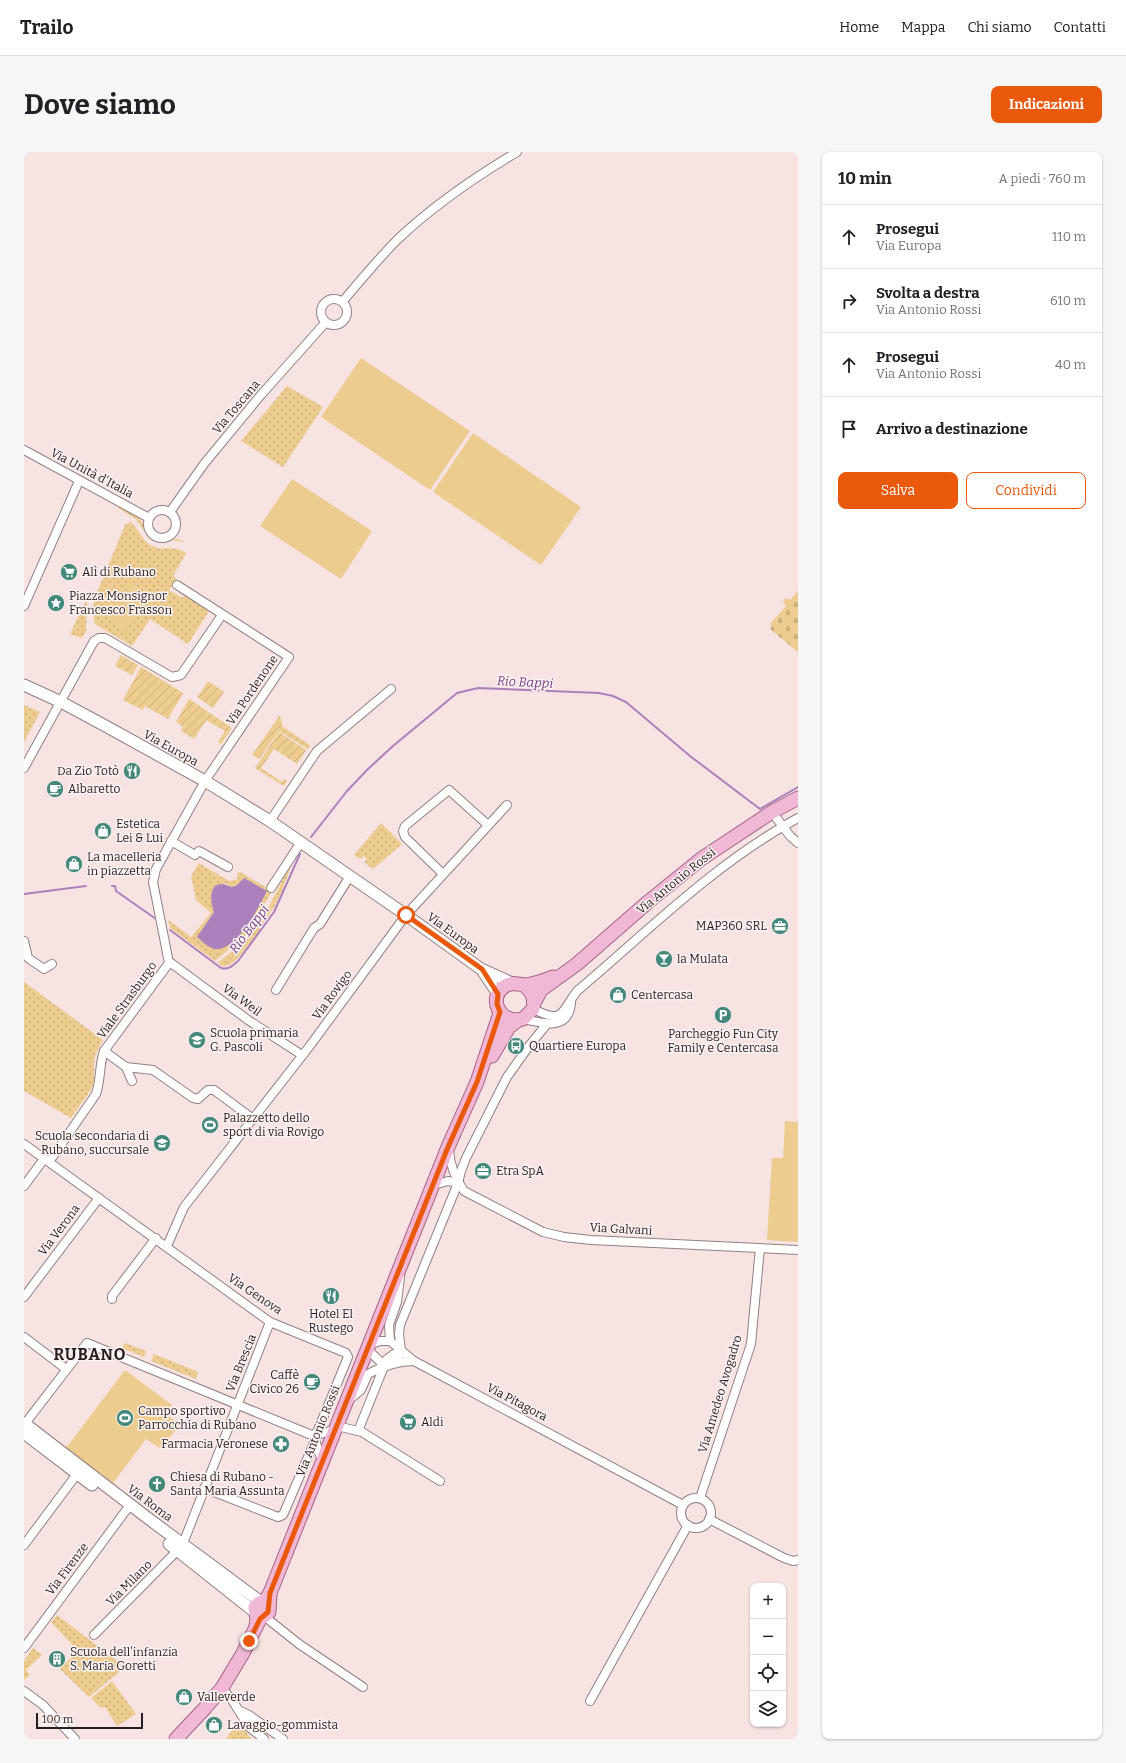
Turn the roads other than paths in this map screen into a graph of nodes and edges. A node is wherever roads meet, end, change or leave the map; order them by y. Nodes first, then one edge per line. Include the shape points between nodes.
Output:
1 (517, 152) edge
2 (343, 301) junction
3 (326, 322) junction
4 (24, 450) edge
5 (79, 480) junction
6 (170, 512) junction
7 (149, 518) junction
8 (176, 585) dead end
9 (24, 606) edge
10 (222, 615) junction
11 (24, 685) edge
12 (391, 689) dead end
13 (61, 702) junction
14 (24, 768) edge
15 (205, 781) junction
16 (798, 798) edge
17 (507, 805) dead end
18 (772, 812) junction
19 (798, 818) edge
20 (270, 821) junction
21 (488, 825) junction
22 (782, 826) junction
23 (171, 841) junction
24 (798, 843) edge
25 (305, 844) junction
26 (228, 867) dead end
27 (443, 874) junction
28 (350, 876) junction
29 (271, 888) dead end
30 (406, 915) junction
31 (24, 941) edge
32 (169, 963) junction
33 (52, 964) dead end
34 (482, 969) junction
35 (560, 974) junction
36 (518, 984) junction
37 (276, 990) dead end
38 (498, 994) junction
39 (572, 999) junction
40 (533, 1006) junction
41 (500, 1012) junction
42 (520, 1020) junction
43 (547, 1024) junction
44 (104, 1051) junction
45 (302, 1055) junction
46 (126, 1067) junction
47 (132, 1081) dead end
48 (477, 1082) junction
49 (253, 1119) junction
50 (24, 1144) edge
51 (448, 1147) junction
52 (46, 1160) junction
53 (458, 1183) junction
54 (434, 1185) junction
55 (24, 1186) edge
56 (99, 1198) junction
57 (156, 1238) junction
58 (167, 1246) junction
59 (760, 1248) junction
60 (798, 1250) edge
61 (401, 1267) junction
62 (24, 1297) edge
63 (112, 1299) dead end
64 (270, 1322) junction
65 (24, 1337) edge
66 (390, 1341) junction
67 (369, 1346) junction
68 (401, 1351) junction
69 (348, 1357) joint
70 (414, 1361) junction
71 (396, 1363) junction
72 (385, 1366) junction
73 (66, 1369) junction
74 (347, 1402) junction
75 (236, 1405) junction
76 (24, 1426) edge
77 (336, 1428) junction
78 (358, 1431) junction
79 (317, 1436) junction
80 (328, 1447) junction
81 (322, 1461) junction
82 (80, 1471) junction
83 (440, 1481) dead end
84 (204, 1488) junction
85 (700, 1498) junction
86 (683, 1505) junction
87 (128, 1507) junction
88 (709, 1519) junction
89 (688, 1525) junction
90 (24, 1545) edge
91 (180, 1547) junction
92 (798, 1560) edge
93 (263, 1611) junction
94 (94, 1635) dead end
95 (24, 1648) edge
96 (363, 1687) dead end
97 (222, 1688) junction
98 (24, 1691) edge
99 (590, 1701) dead end
100 (240, 1711) junction
101 (75, 1739) edge
102 (176, 1739) edge
103 (264, 1739) edge
104 (283, 1739) edge

1 - 2 street via 469,183 398,239
2 - 3 street via 337,298 323,304 321,313
2 - 3 street via 348,309 346,319 335,325
3 - 6 street, Via Toscana via 204,464
4 - 5 street, Via Unità d'Italia
5 - 7 street, Via Unità d'Italia
5 - 9 street
6 - 7 street via 158,510
6 - 7 street via 176,524 174,531 167,537 158,537 150,532
8 - 10 street, Via Pordenone
10 - 13 street via 181,675 172,677 105,638 99,638 90,647
10 - 15 street, Via Pordenone via 289,657
11 - 13 street, Via Europa
12 - 20 street via 317,751
13 - 14 street
13 - 15 street, Via Europa
15 - 20 street, Via Europa
15 - 23 street, Viale Strasburgo
16 - 18 main road, Via Antonio Rossi
17 - 21 street, Via Rovigo
18 - 22 street
18 - 35 main road, Via Antonio Rossi via 701,859 577,964
19 - 22 street, Via Antonio Rossi
20 - 25 street, Via Europa
21 - 27 street, Via Rovigo
21 - 27 street via 449,790 405,826 405,838
22 - 24 street
22 - 39 street, Via Antonio Rossi via 702,884 577,991
23 - 26 street via 195,855 199,851
23 - 32 street, Viale Strasburgo via 152,882
25 - 28 street, Via Europa
25 - 29 street
27 - 30 street, Via Rovigo
28 - 30 street, Via Europa
28 - 37 street
30 - 34 street, Via Europa
30 - 45 street, Via Rovigo
31 - 33 street via 28,958 44,968
32 - 44 street, Viale Strasburgo
32 - 45 street, Via Weil
34 - 36 street, Via Europa
34 - 38 street, Via Europa
35 - 36 main road, Via Antonio Rossi
35 - 40 main road, Via Antonio Rossi via 542,990
36 - 38 main road, Via Antonio Rossi via 504,987
36 - 40 main road via 530,990
38 - 41 main road, Via Antonio Rossi via 497,1004
39 - 40 street, Via Antonio Rossi via 556,1017 548,1017
39 - 43 street, Via Antonio Rossi via 571,1008 564,1020 557,1024
40 - 42 main road, Via Antonio Rossi
41 - 42 main road, Via Antonio Rossi via 510,1020
41 - 48 main road, Via Antonio Rossi
42 - 43 street, Via Antonio Rossi
42 - 48 main road, Via Antonio Rossi via 509,1027
43 - 53 street via 507,1077 466,1158
44 - 46 street
44 - 52 street, Viale Strasburgo via 101,1058 100,1084 96,1094
45 - 49 street, Via Rovigo
46 - 47 street
46 - 49 street via 153,1070 193,1098 198,1099 208,1090 214,1090
48 - 51 main road, Via Antonio Rossi
49 - 58 street, Via Rovigo via 184,1207
50 - 52 street, Via Genova
51 - 53 street via 450,1164
51 - 54 main road, Via Antonio Rossi
52 - 55 street, Viale Strasburgo
52 - 56 street, Via Genova
53 - 54 street via 448,1181
53 - 59 street, Via Galvani via 464,1191 543,1232 591,1240
53 - 68 street via 400,1325
54 - 61 main road, Via Antonio Rossi
56 - 57 street, Via Genova
56 - 62 street, Via Verona
57 - 58 street, Via Genova
57 - 63 street
58 - 64 street, Via Genova
59 - 60 street, Via Galvani
59 - 85 street, Via Amedeo Avogadro via 751,1344
61 - 66 street via 397,1302 389,1325
61 - 67 main road, Via Antonio Rossi
64 - 69 street, Via Genova via 346,1353
64 - 75 street, Via Brescia
65 - 73 street
66 - 67 street via 380,1341
66 - 68 street, Via Pitagora
67 - 72 street via 371,1353
67 - 74 main road, Via Antonio Rossi
68 - 70 street, Via Pitagora
68 - 71 street
68 - 72 street via 387,1359
69 - 79 street, Via Antonio Rossi
70 - 71 street
70 - 86 street, Via Pitagora
71 - 72 street
72 - 74 street via 368,1374 361,1390
72 - 78 street
73 - 75 street via 87,1343
73 - 76 street
74 - 77 main road, Via Antonio Rossi
75 - 79 street
75 - 84 street, Via Brescia
76 - 82 street, Via Roma
77 - 78 street
77 - 79 street
77 - 80 main road, Via Antonio Rossi
78 - 83 street
79 - 80 street via 325,1438
79 - 81 street
79 - 84 street, Via Antonio Rossi via 283,1515 278,1517
80 - 81 main road, Via Antonio Rossi
81 - 93 main road, Via Antonio Rossi
82 - 87 street, Via Roma
82 - 90 street
84 - 91 street, Via Brescia
85 - 86 street via 690,1499
85 - 88 street via 708,1504
86 - 89 street via 681,1514
87 - 91 street, Via Roma
87 - 95 street, Via Firenze
88 - 89 street via 702,1526
88 - 92 street via 784,1558
89 - 99 street
91 - 93 street, Via Roma
91 - 94 street, Via Milano
93 - 96 street via 298,1644
93 - 97 main road, Via Antonio Rossi via 243,1654
97 - 100 street
97 - 102 main road, Via Antonio Rossi
98 - 101 street via 43,1705
100 - 103 street via 249,1727
100 - 104 street

